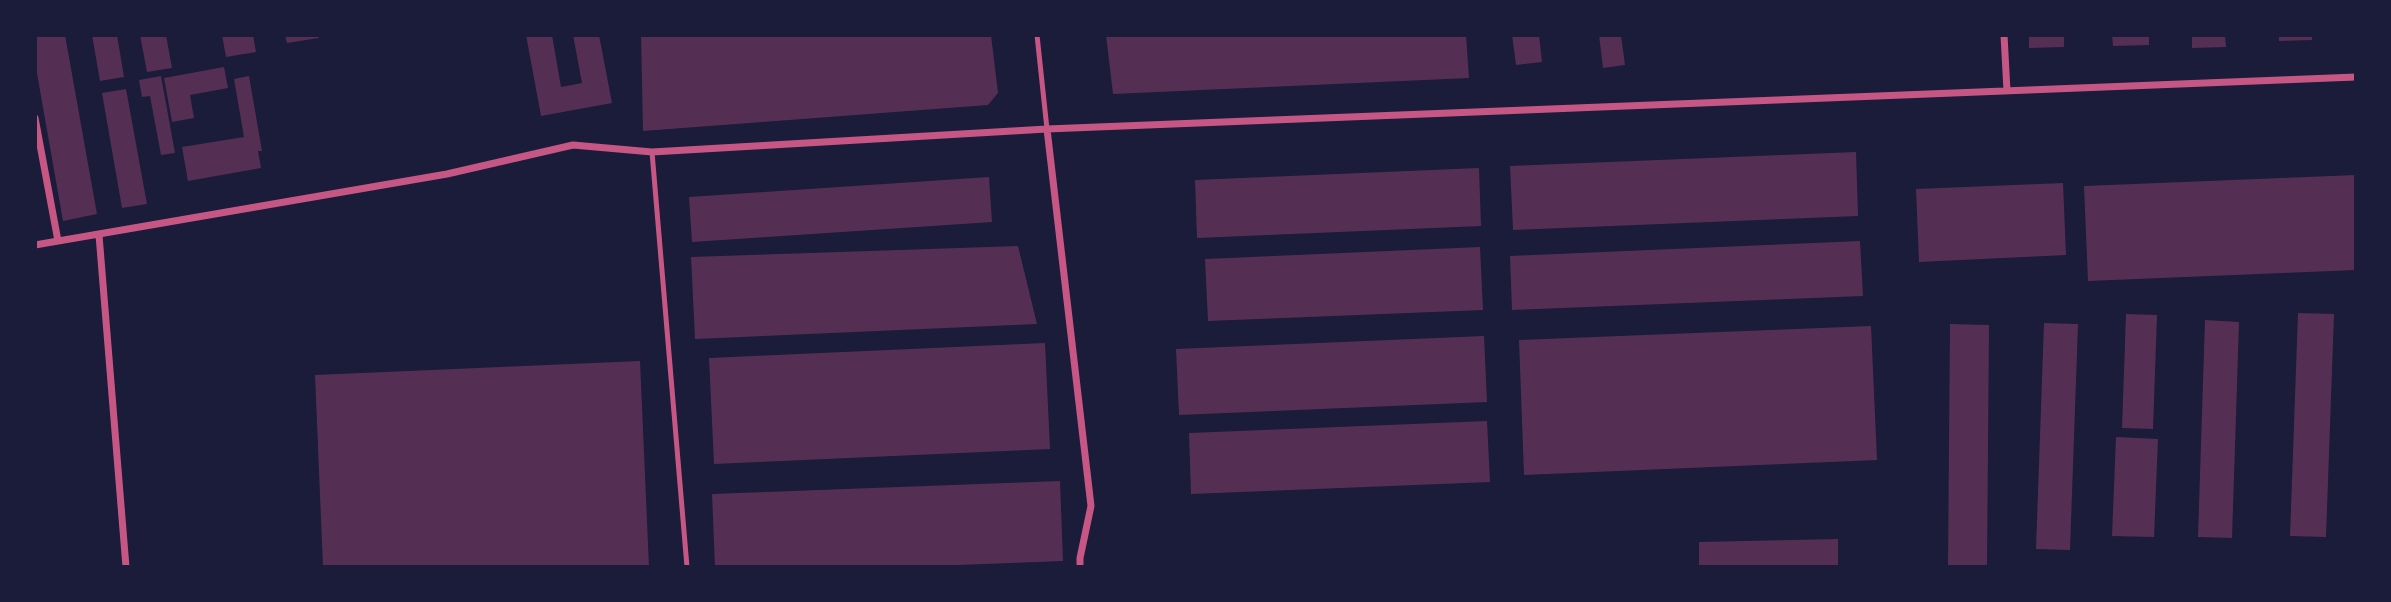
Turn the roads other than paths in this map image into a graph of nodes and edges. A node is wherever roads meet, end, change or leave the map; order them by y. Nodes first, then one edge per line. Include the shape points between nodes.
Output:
1 (1037, 35) edge
2 (2004, 35) edge
3 (2356, 76) edge
4 (2007, 90) junction
5 (35, 118) edge
6 (1047, 129) junction
7 (652, 152) junction
8 (99, 234) junction
9 (58, 242) junction
10 (35, 245) edge
11 (126, 567) edge
12 (687, 567) edge
13 (1080, 567) edge

1 - 6 lane
2 - 4 street
3 - 4 street
4 - 6 street
5 - 9 street
6 - 7 street
6 - 13 street via 1091,506
7 - 8 street via 573,145 447,174
7 - 12 lane
8 - 9 street
8 - 11 street
9 - 10 street

